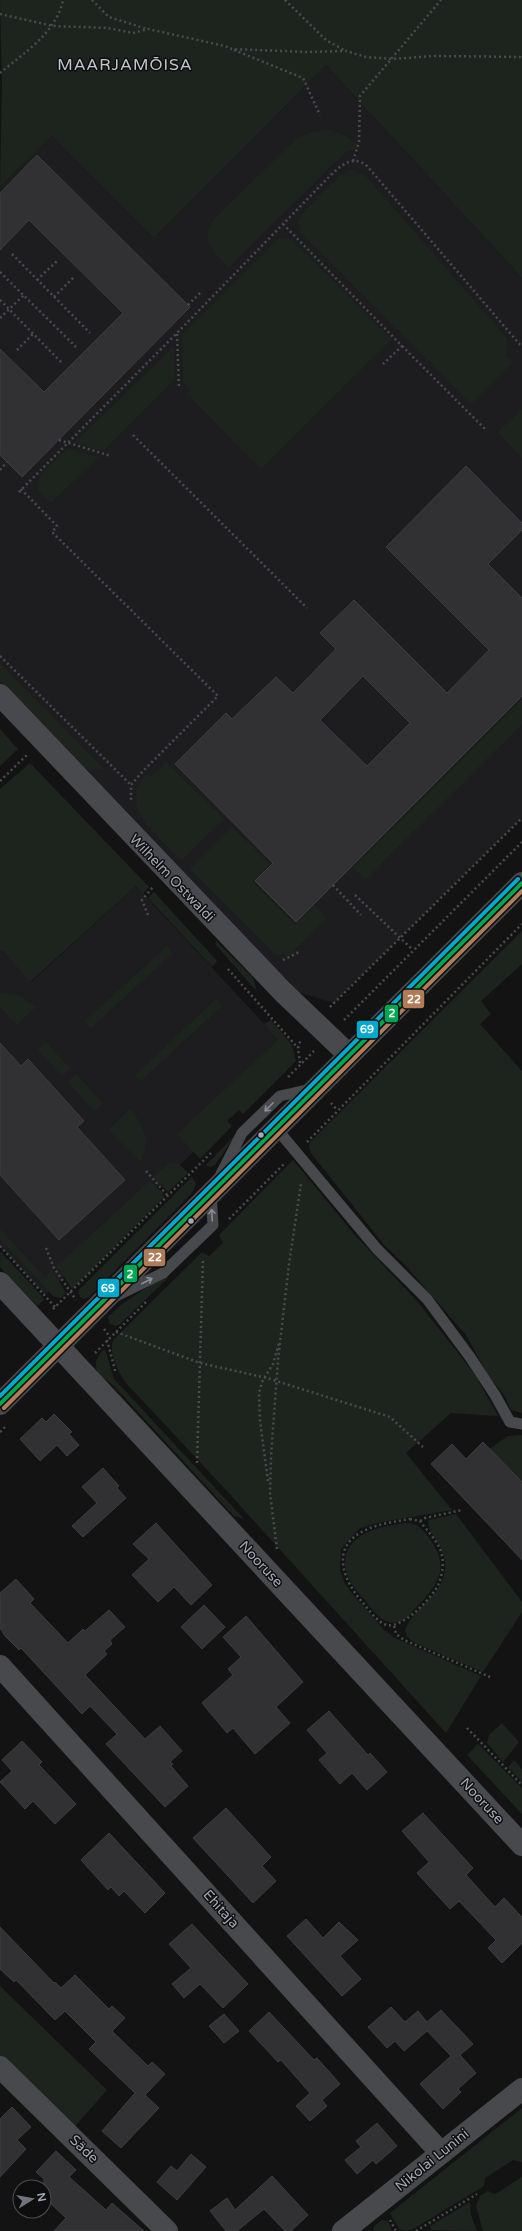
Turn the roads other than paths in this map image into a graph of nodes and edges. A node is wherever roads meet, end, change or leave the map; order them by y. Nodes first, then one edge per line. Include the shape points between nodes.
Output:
1 (0, 695) edge
2 (522, 883) edge
3 (349, 1055) junction
4 (317, 1088) junction
5 (276, 1128) junction
6 (211, 1192) junction
7 (0, 1283) edge
8 (58, 1346) junction
9 (0, 1404) edge
10 (522, 1424) edge
11 (0, 1666) edge
12 (521, 1842) edge
13 (0, 2067) edge
14 (522, 2089) edge
15 (441, 2153) junction
16 (353, 2228) edge
17 (168, 2231) edge

1 - 3 street, Wilhelm Ostwaldi via 179,885 321,1030
2 - 3 street
3 - 4 street
4 - 5 street
4 -> 6 lane via 280,1096 242,1133
5 - 6 street
5 - 10 lane via 377,1249 427,1299 470,1357 510,1422
6 - 8 street
7 - 8 street, Nooruse
8 - 9 street
8 - 12 street, Nooruse
11 - 15 street, Ehitaja
13 - 17 street, Säde
14 - 15 street, Nikolai Lunini
15 - 16 street, Nikolai Lunini

